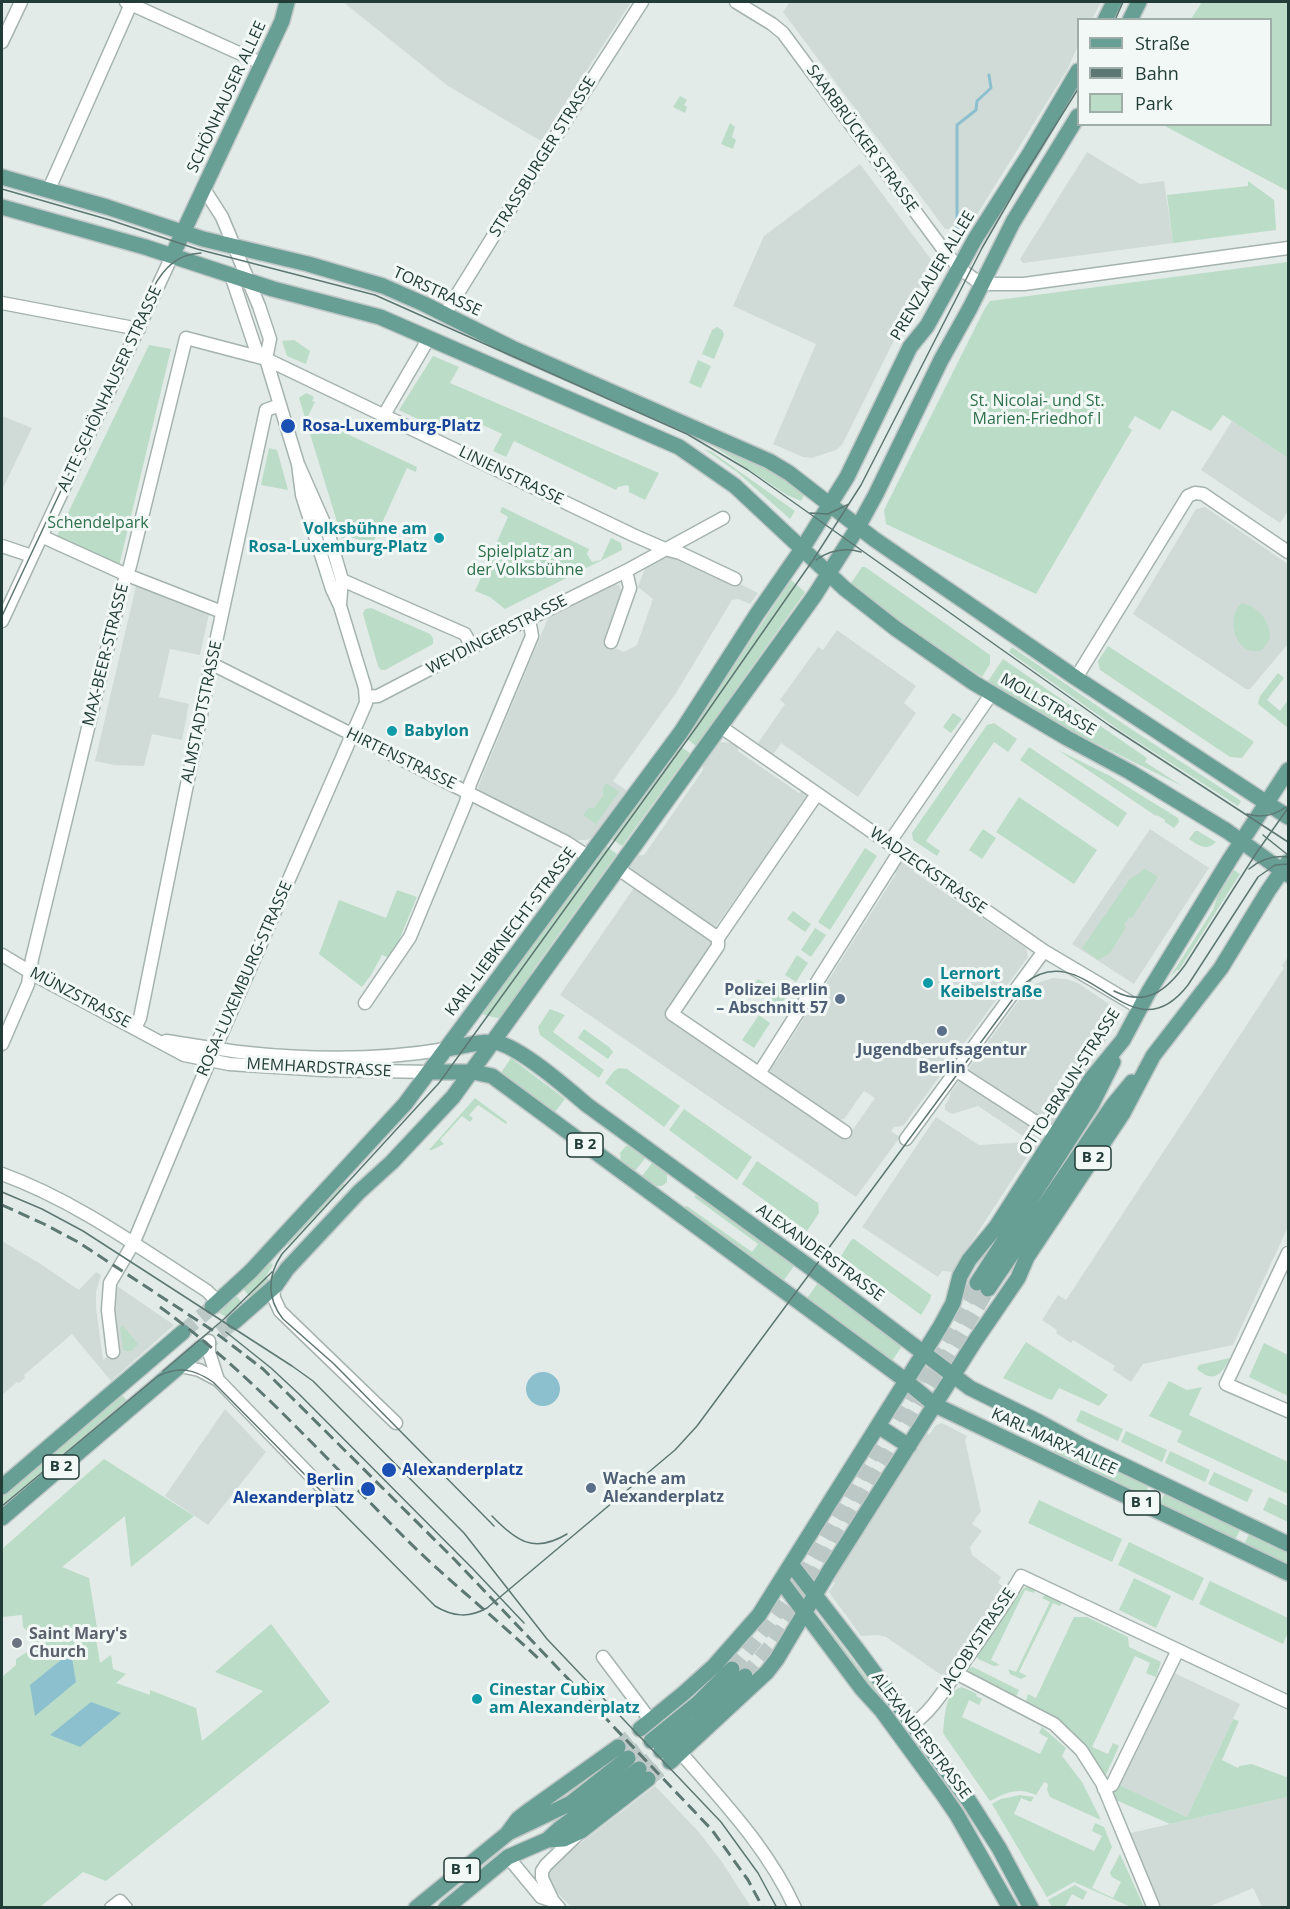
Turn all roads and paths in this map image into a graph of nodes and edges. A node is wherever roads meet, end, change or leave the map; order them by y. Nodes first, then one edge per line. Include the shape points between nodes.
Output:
1 (21, 2) edge
2 (287, 2) edge
3 (300, 2) edge
4 (642, 2) edge
5 (736, 2) edge
6 (1114, 2) edge
7 (1139, 2) edge
8 (128, 3) edge
9 (1106, 18) edge
10 (1131, 18) edge
11 (282, 21) junction
12 (2, 42) edge
13 (261, 63) junction
14 (1077, 73) edge
15 (1077, 118) edge
16 (2, 177) edge
17 (49, 189) junction
18 (204, 189) junction
19 (2, 207) edge
20 (183, 232) junction
21 (235, 247) junction
22 (1288, 248) edge
23 (172, 256) junction
24 (959, 268) junction
25 (231, 275) junction
26 (249, 281) junction
27 (981, 284) junction
28 (2, 303) edge
29 (446, 314) junction
30 (139, 329) junction
31 (186, 338) joint
32 (429, 338) junction
33 (266, 359) junction
34 (280, 405) junction
35 (384, 415) junction
36 (298, 464) junction
37 (830, 505) junction
38 (723, 518) dead end
39 (858, 527) junction
40 (41, 536) junction
41 (2, 546) edge
42 (665, 549) junction
43 (802, 549) junction
44 (1288, 552) edge
45 (32, 556) junction
46 (626, 571) junction
47 (127, 575) junction
48 (829, 575) junction
49 (735, 579) dead end
50 (342, 580) junction
51 (340, 606) junction
52 (222, 612) junction
53 (529, 619) junction
54 (2, 621) edge
55 (611, 642) dead end
56 (472, 647) junction
57 (211, 665) junction
58 (1076, 678) junction
59 (992, 693) junction
60 (366, 697) junction
61 (721, 727) junction
62 (353, 735) junction
63 (1288, 770) edge
64 (468, 792) junction
65 (817, 794) junction
66 (1266, 802) junction
67 (1288, 817) edge
68 (1241, 840) junction
69 (889, 843) junction
70 (900, 851) junction
71 (589, 857) junction
72 (617, 868) junction
73 (1287, 869) edge
74 (718, 938) junction
75 (1044, 951) junction
76 (2, 955) edge
77 (30, 972) junction
78 (364, 1003) dead end
79 (1140, 1008) junction
80 (135, 1028) junction
81 (1123, 1040) junction
82 (494, 1041) junction
83 (2, 1044) edge
84 (446, 1049) junction
85 (212, 1055) junction
86 (1153, 1056) junction
87 (957, 1071) junction
88 (429, 1072) junction
89 (473, 1072) junction
90 (760, 1072) junction
91 (845, 1132) dead end
92 (1056, 1135) junction
93 (906, 1139) dead end
94 (2, 1174) edge
95 (133, 1244) junction
96 (1288, 1253) edge
97 (273, 1287) junction
98 (215, 1304) joint
99 (234, 1322) tunnel mouth
100 (183, 1332) tunnel mouth
101 (206, 1344) joint
102 (113, 1352) dead end
103 (924, 1354) junction
104 (180, 1366) junction
105 (953, 1376) junction
106 (219, 1380) junction
107 (906, 1381) junction
108 (934, 1405) junction
109 (1288, 1411) edge
110 (396, 1423) dead end
111 (878, 1426) junction
112 (909, 1446) junction
113 (2, 1487) edge
114 (333, 1499) dead end
115 (2, 1518) edge
116 (1288, 1544) edge
117 (791, 1564) junction
118 (1288, 1573) edge
119 (781, 1581) junction
120 (816, 1595) junction
121 (805, 1613) junction
122 (1178, 1650) junction
123 (603, 1657) dead end
124 (738, 1672) tunnel mouth
125 (956, 1673) junction
126 (1288, 1702) edge
127 (913, 1724) junction
128 (659, 1743) junction
129 (633, 1763) junction
130 (1104, 1789) junction
131 (575, 1808) junction
132 (581, 1831) junction
133 (507, 1834) junction
134 (547, 1840) junction
135 (508, 1857) junction
136 (556, 1904) edge
137 (1153, 1906) edge
138 (111, 1908) edge
139 (126, 1908) edge
140 (416, 1908) edge
141 (446, 1908) edge
142 (795, 1908) edge
143 (1010, 1908) edge
144 (1031, 1908) edge

1 - 12 street
2 - 11 main road, SCHÖNHAUSER ALLEE
3 - 11 main road, SCHÖNHAUSER ALLEE
4 - 29 street, STRASSBURGER STRASSE
5 - 24 street, SAARBRÜCKER STRASSE via 783,33
6 - 9 main road
7 - 10 main road
8 - 13 street
8 - 17 street
11 - 13 main road, SCHÖNHAUSER ALLEE
13 - 18 main road, SCHÖNHAUSER ALLEE
14 - 24 main road, PRENZLAUER ALLEE
15 - 27 main road via 1013,222
16 - 17 main road, TORSTRASSE
17 - 20 main road, TORSTRASSE
18 - 20 main road, SCHÖNHAUSER ALLEE
18 - 21 street, SCHÖNHAUSER ALLEE via 221,214
19 - 23 main road
20 - 21 main road, TORSTRASSE
20 - 23 main road, SCHÖNHAUSER ALLEE
21 - 26 street
21 - 29 main road, TORSTRASSE via 363,279
22 - 27 street via 1024,284
23 - 25 main road
23 - 30 street, ALTE SCHÖNHAUSER STRASSE
24 - 27 street, SAARBRÜCKER STRASSE
24 - 37 main road, PRENZLAUER ALLEE via 927,326 910,347
25 - 26 main road
25 - 33 street via 256,350
26 - 32 main road via 370,314
26 - 33 street via 270,339
27 - 39 main road
28 - 30 street
29 - 37 main road, TORSTRASSE via 512,348 769,461
30 - 40 street, ALTE SCHÖNHAUSER STRASSE
31 - 33 street, LINIENSTRASSE
31 - 47 street, MAX-BEER-STRASSE
32 - 35 street
32 - 43 main road via 687,452 735,486
33 - 34 street
33 - 35 street, LINIENSTRASSE
34 - 36 street
34 - 52 street, ALMSTADTSTRASSE via 266,410
35 - 42 street, LINIENSTRASSE
36 - 50 street
36 - 51 street via 302,495
37 - 39 main road
37 - 43 main road, PRENZLAUER ALLEE
38 - 42 street, WEYDINGERSTRASSE
39 - 48 main road
39 - 58 main road
40 - 45 street, ALTE SCHÖNHAUSER STRASSE
40 - 47 street
41 - 45 street
42 - 46 street, WEYDINGERSTRASSE
42 - 49 street, LINIENSTRASSE
43 - 48 main road, MOLLSTRASSE
43 - 71 main road, KARL-LIEBKNECHT-STRASSE via 681,732
44 - 58 street via 1203,494 1188,496
45 - 54 street, ALTE SCHÖNHAUSER STRASSE
46 - 53 street, WEYDINGERSTRASSE
46 - 55 street via 630,588
47 - 52 street
47 - 77 street, MAX-BEER-STRASSE
48 - 59 main road, MOLLSTRASSE via 895,628
48 - 61 main road
50 - 51 street
50 - 56 street via 465,634
51 - 60 street
52 - 57 street, ALMSTADTSTRASSE
53 - 56 street, WEYDINGERSTRASSE
53 - 64 street via 532,636
56 - 60 street, WEYDINGERSTRASSE via 378,696
57 - 62 street, HIRTENSTRASSE
57 - 80 street, ALMSTADTSTRASSE
58 - 66 main road
59 - 68 main road, MOLLSTRASSE
59 - 69 street
60 - 62 street, ROSA-LUXEMBURG-STRASSE
61 - 65 street, WADZECKSTRASSE
61 - 72 main road
62 - 64 street, HIRTENSTRASSE
62 - 85 street, ROSA-LUXEMBURG-STRASSE
63 - 66 main road, OTTO-BRAUN-STRASSE / B 2
64 - 71 street, HIRTENSTRASSE
64 - 78 street via 410,938
65 - 69 street, WADZECKSTRASSE
65 - 74 street
66 - 67 main road
66 - 68 main road, OTTO-BRAUN-STRASSE / B 2
68 - 73 main road, MOLLSTRASSE
68 - 79 main road, OTTO-BRAUN-STRASSE / B 2
69 - 70 street, WADZECKSTRASSE
70 - 75 street, WADZECKSTRASSE
70 - 90 street
71 - 84 main road, KARL-LIEBKNECHT-STRASSE
72 - 74 street
72 - 82 main road
73 - 86 main road, B 2 via 1271,885 1221,968
74 - 90 street via 718,946 672,1014
75 - 79 street, WADZECKSTRASSE
75 - 87 street
76 - 77 street, MÜNZSTRASSE
77 - 80 street, MÜNZSTRASSE
77 - 83 street, MAX-BEER-STRASSE
79 - 81 main road, OTTO-BRAUN-STRASSE / B 2
80 - 85 street, MÜNZSTRASSE via 184,1055
81 - 86 main road via 1092,1104 983,1286 1113,1105
81 - 92 main road, OTTO-BRAUN-STRASSE / B 2 via 1091,1079
82 - 84 main road
82 - 89 main road
82 - 103 main road, ALEXANDERSTRASSE / B 2 via 512,1048 546,1072
84 - 85 street, MEMHARDSTRASSE via 393,1056 320,1058
84 - 88 main road, KARL-LIEBKNECHT-STRASSE
85 - 88 street, MEMHARDSTRASSE via 229,1064
85 - 95 street, ROSA-LUXEMBURG-STRASSE
86 - 105 main road, B 2 via 1123,1113
87 - 92 street
87 - 93 street
88 - 89 main road
88 - 98 main road, KARL-LIEBKNECHT-STRASSE via 337,1178
89 - 97 main road
89 - 107 main road, B 2 via 492,1076
90 - 91 street
92 - 103 main road, OTTO-BRAUN-STRASSE / B 2 via 964,1269 949,1312
94 - 95 street via 72,1205
95 - 98 street via 207,1291
95 - 102 street, ROSA-LUXEMBURG-STRASSE via 110,1283 108,1310
96 - 109 street via 1226,1384
97 - 99 main road
97 - 110 street via 279,1311
100 - 113 main road, B 2
101 - 104 main road, B 2
101 - 106 street
103 - 105 main road, ALEXANDERSTRASSE / B 1
103 - 107 main road, OTTO-BRAUN-STRASSE
104 - 106 street
104 - 115 main road, B 2
105 - 108 main road, B 2
105 - 116 main road, KARL-MARX-ALLEE / B 1 via 1083,1446
106 - 114 street
107 - 108 main road, B 2
107 - 111 main road
108 - 112 main road
108 - 118 main road, KARL-MARX-ALLEE / B 1
111 - 112 main road
111 - 117 main road
112 - 120 main road
117 - 119 main road
117 - 120 main road, ALEXANDERSTRASSE
119 - 121 main road, ALEXANDERSTRASSE
119 - 128 main road via 734,1644 684,1693
120 - 121 main road
120 - 127 main road, ALEXANDERSTRASSE
121 - 128 main road via 767,1672
121 - 143 main road, ALEXANDERSTRASSE via 957,1815
122 - 125 street, JACOBYSTRASSE via 1021,1576
122 - 126 street, JACOBYSTRASSE
122 - 130 street via 1112,1785
123 - 128 street
124 - 128 main road via 698,1703
125 - 127 street, JACOBYSTRASSE via 926,1715
125 - 130 street via 1054,1724 1081,1749
127 - 144 main road, ALEXANDERSTRASSE via 981,1819
128 - 142 street via 748,1830
129 - 131 main road
129 - 132 main road, B 1
129 - 133 main road, B 1 via 531,1809
130 - 137 street
131 - 133 main road, B 1
131 - 134 main road, B 1
132 - 134 main road, B 1 via 564,1839
132 - 136 street via 544,1868 542,1878
133 - 140 main road, B 1
134 - 135 main road, B 1
135 - 136 street via 541,1897
135 - 141 main road, B 1
138 - 139 street via 120,1901

